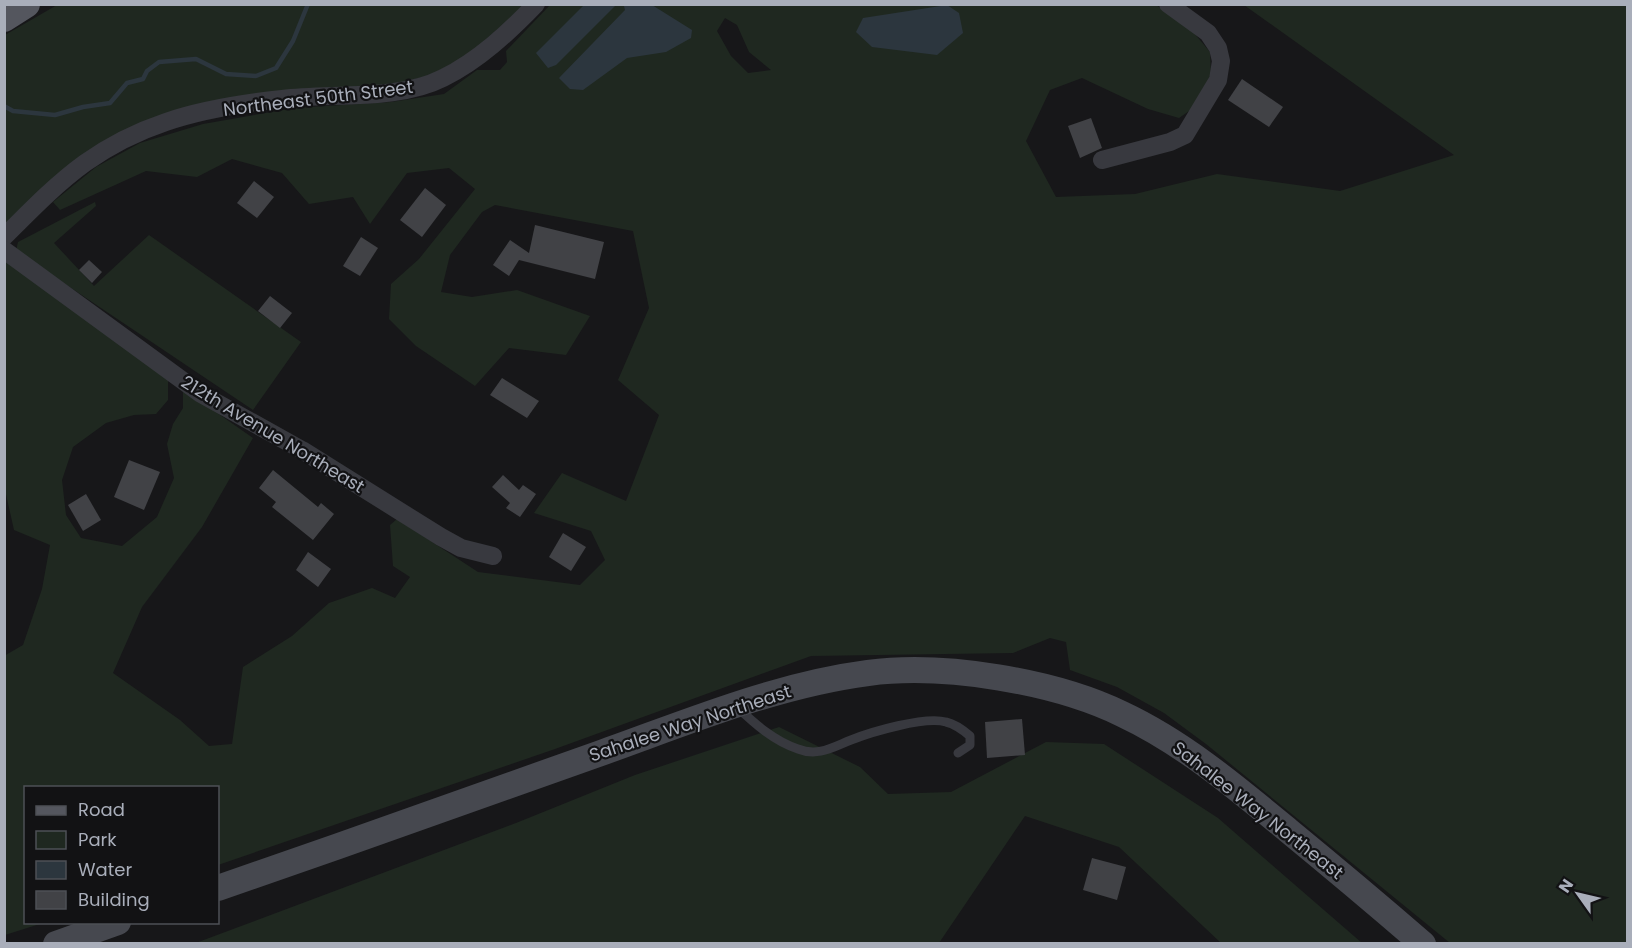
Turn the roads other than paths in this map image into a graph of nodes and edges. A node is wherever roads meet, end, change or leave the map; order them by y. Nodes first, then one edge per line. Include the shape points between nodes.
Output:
1 (26, 4) edge
2 (536, 4) edge
3 (1168, 4) edge
4 (4, 18) edge
5 (1102, 160) dead end
6 (4, 237) edge
7 (4, 250) edge
8 (493, 556) dead end
9 (736, 705) junction
10 (958, 753) dead end
11 (219, 888) edge
12 (112, 924) edge
13 (56, 944) edge
14 (1423, 944) edge

1 - 4 main road
2 - 6 street, Northeast 50th Street via 474,59 443,78 411,89 282,99 166,122 85,163
3 - 5 street via 1208,33 1218,48 1218,80 1185,135
7 - 8 street, 212th Avenue Northeast via 201,394 302,450 461,548
9 - 10 lane via 760,728 799,750 825,752 853,739 913,723 945,721 970,736 970,745
9 - 11 main road, Sahalee Way Northeast
9 - 14 main road, Sahalee Way Northeast via 869,672 915,671 982,674 1081,698 1159,733 1203,762
12 - 13 main road

